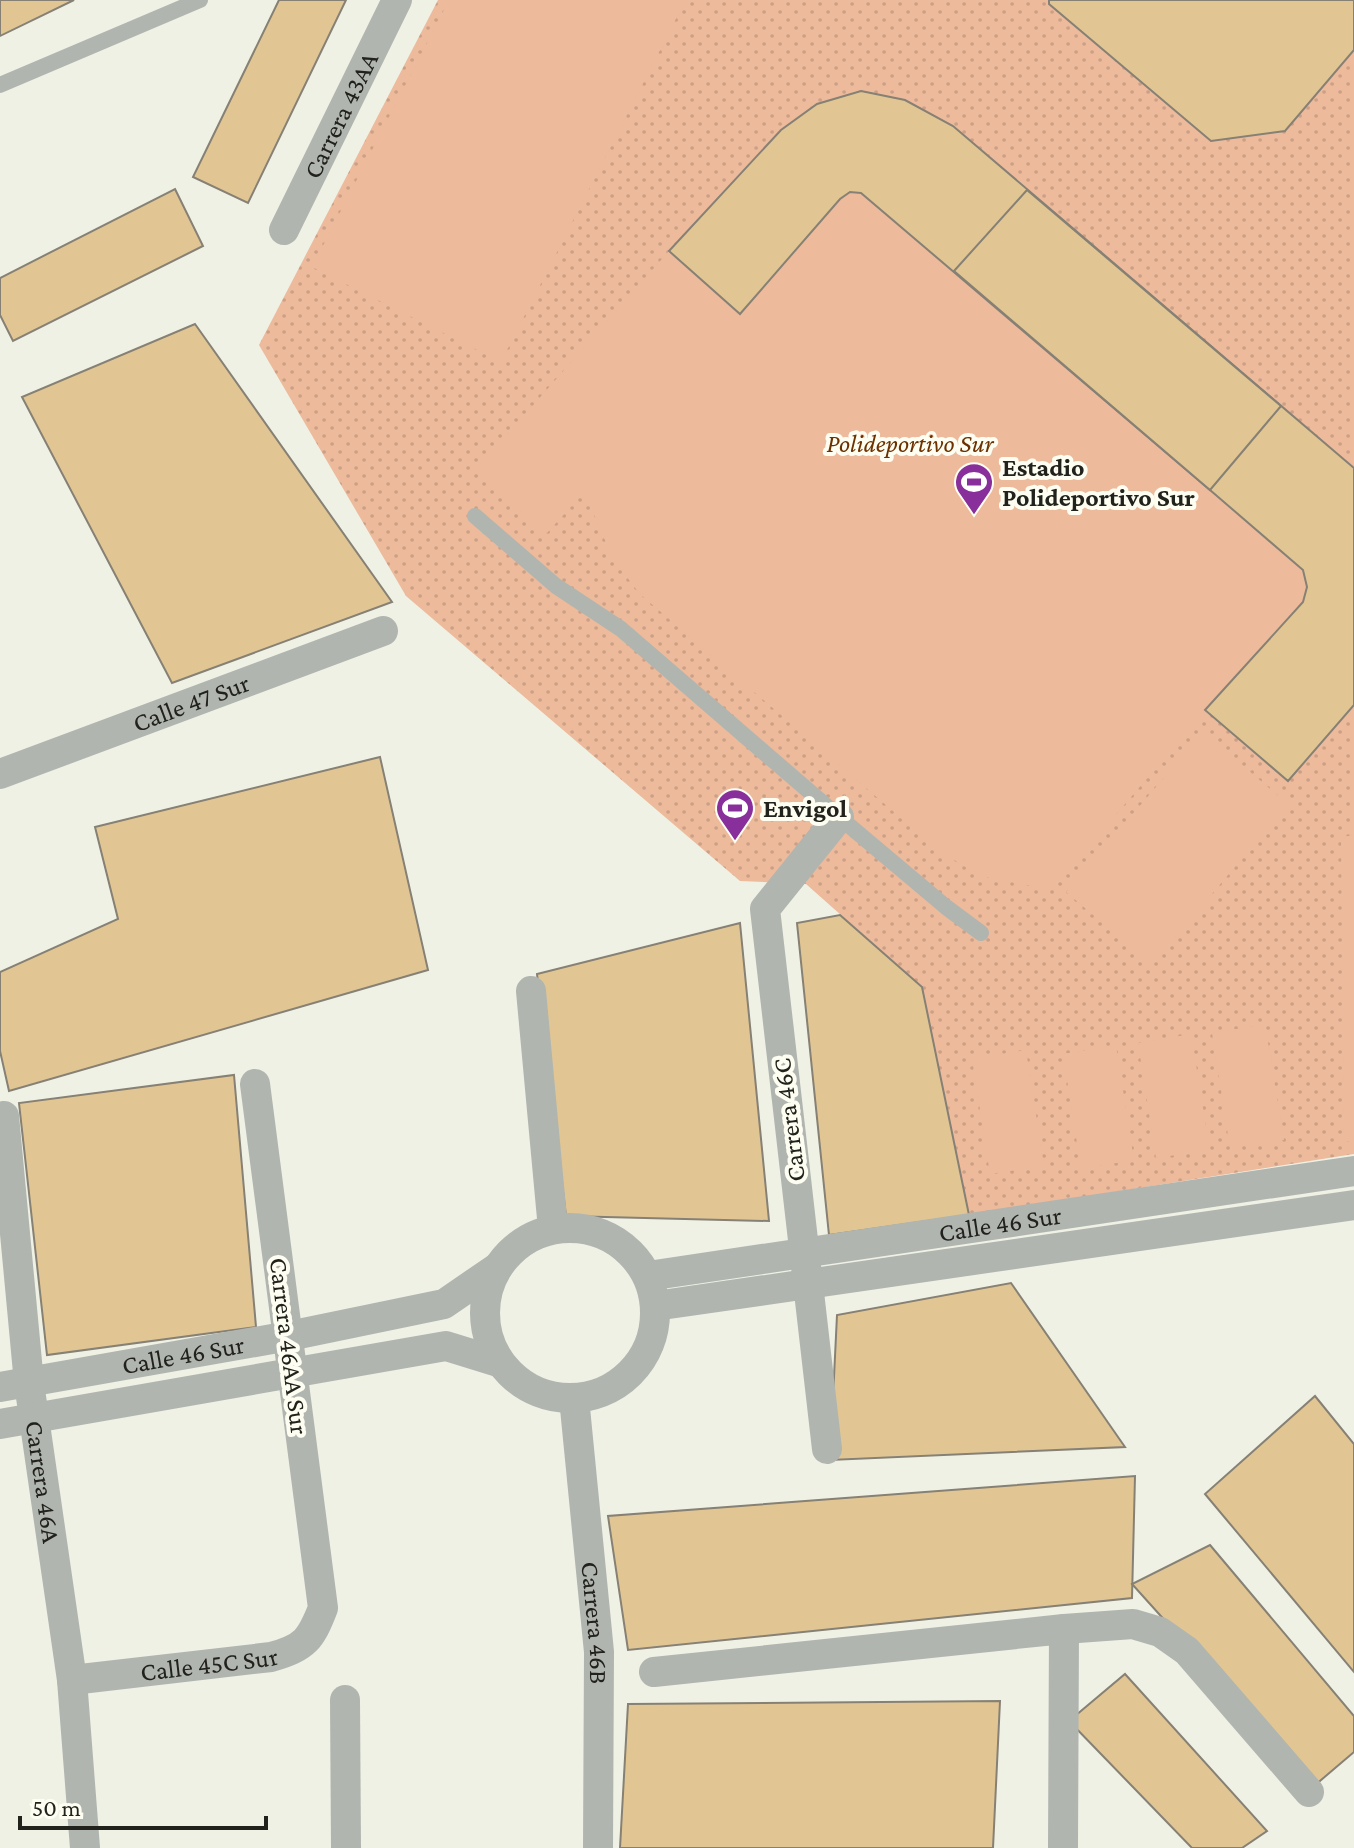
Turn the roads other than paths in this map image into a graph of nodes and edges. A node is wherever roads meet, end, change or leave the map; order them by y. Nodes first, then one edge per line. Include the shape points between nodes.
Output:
1 (200, 0) edge
2 (397, 0) edge
3 (0, 85) edge
4 (284, 230) dead end
5 (475, 516) dead end
6 (383, 631) dead end
7 (0, 774) edge
8 (839, 817) junction
9 (981, 933) dead end
10 (531, 991) dead end
11 (255, 1084) dead end
12 (4, 1116) dead end
13 (1354, 1171) edge
14 (1354, 1205) edge
15 (553, 1229) junction
16 (805, 1253) junction
17 (498, 1267) junction
18 (648, 1276) junction
19 (808, 1284) junction
20 (655, 1306) junction
21 (289, 1336) junction
22 (501, 1363) junction
23 (293, 1373) junction
24 (15, 1385) edge
25 (574, 1398) junction
26 (35, 1420) junction
27 (0, 1424) edge
28 (827, 1449) dead end
29 (323, 1608) joint
30 (1064, 1629) junction
31 (654, 1672) dead end
32 (72, 1680) junction
33 (345, 1700) dead end
34 (1309, 1792) dead end
35 (85, 1848) edge
36 (346, 1848) edge
37 (598, 1848) edge
38 (1063, 1848) edge

1 - 3 lane
2 - 4 street, Carrera 43AA
5 - 8 lane via 556,586 621,629
6 - 7 street, Calle 47 Sur
8 - 9 lane
8 - 16 street, Carrera 46C via 765,909
10 - 15 street
11 - 21 street, Carrera 46AA Sur
12 - 24 street, Carrera 46A
13 - 16 street, Calle 46 Sur
14 - 19 street, Calle 46 Sur
15 - 17 street via 523,1243
15 - 18 street via 576,1227 619,1242
16 - 18 street, Calle 46 Sur
16 - 19 street, Carrera 46C
17 - 21 street, Calle 46 Sur via 444,1304
17 - 22 street via 488,1296 486,1326
18 - 20 street
19 - 20 street, Calle 46 Sur
19 - 28 street, Carrera 46C
20 - 25 street via 647,1350 634,1369 597,1393
21 - 23 street, Carrera 46AA Sur
21 - 24 street, Calle 46 Sur
22 - 23 street, Calle 46 Sur via 446,1346
22 - 25 street via 533,1389
23 - 26 street, Calle 46 Sur
23 - 29 street, Carrera 46AA Sur
24 - 26 street, Carrera 46A
25 - 37 street, Carrera 46B via 599,1652
26 - 27 street, Calle 46 Sur
26 - 32 street, Carrera 46A
29 - 32 street, Calle 45C Sur via 306,1642 291,1652
30 - 31 street
30 - 34 street via 1133,1624 1160,1632 1187,1651
30 - 38 street
32 - 35 street, Carrera 46A
33 - 36 street

